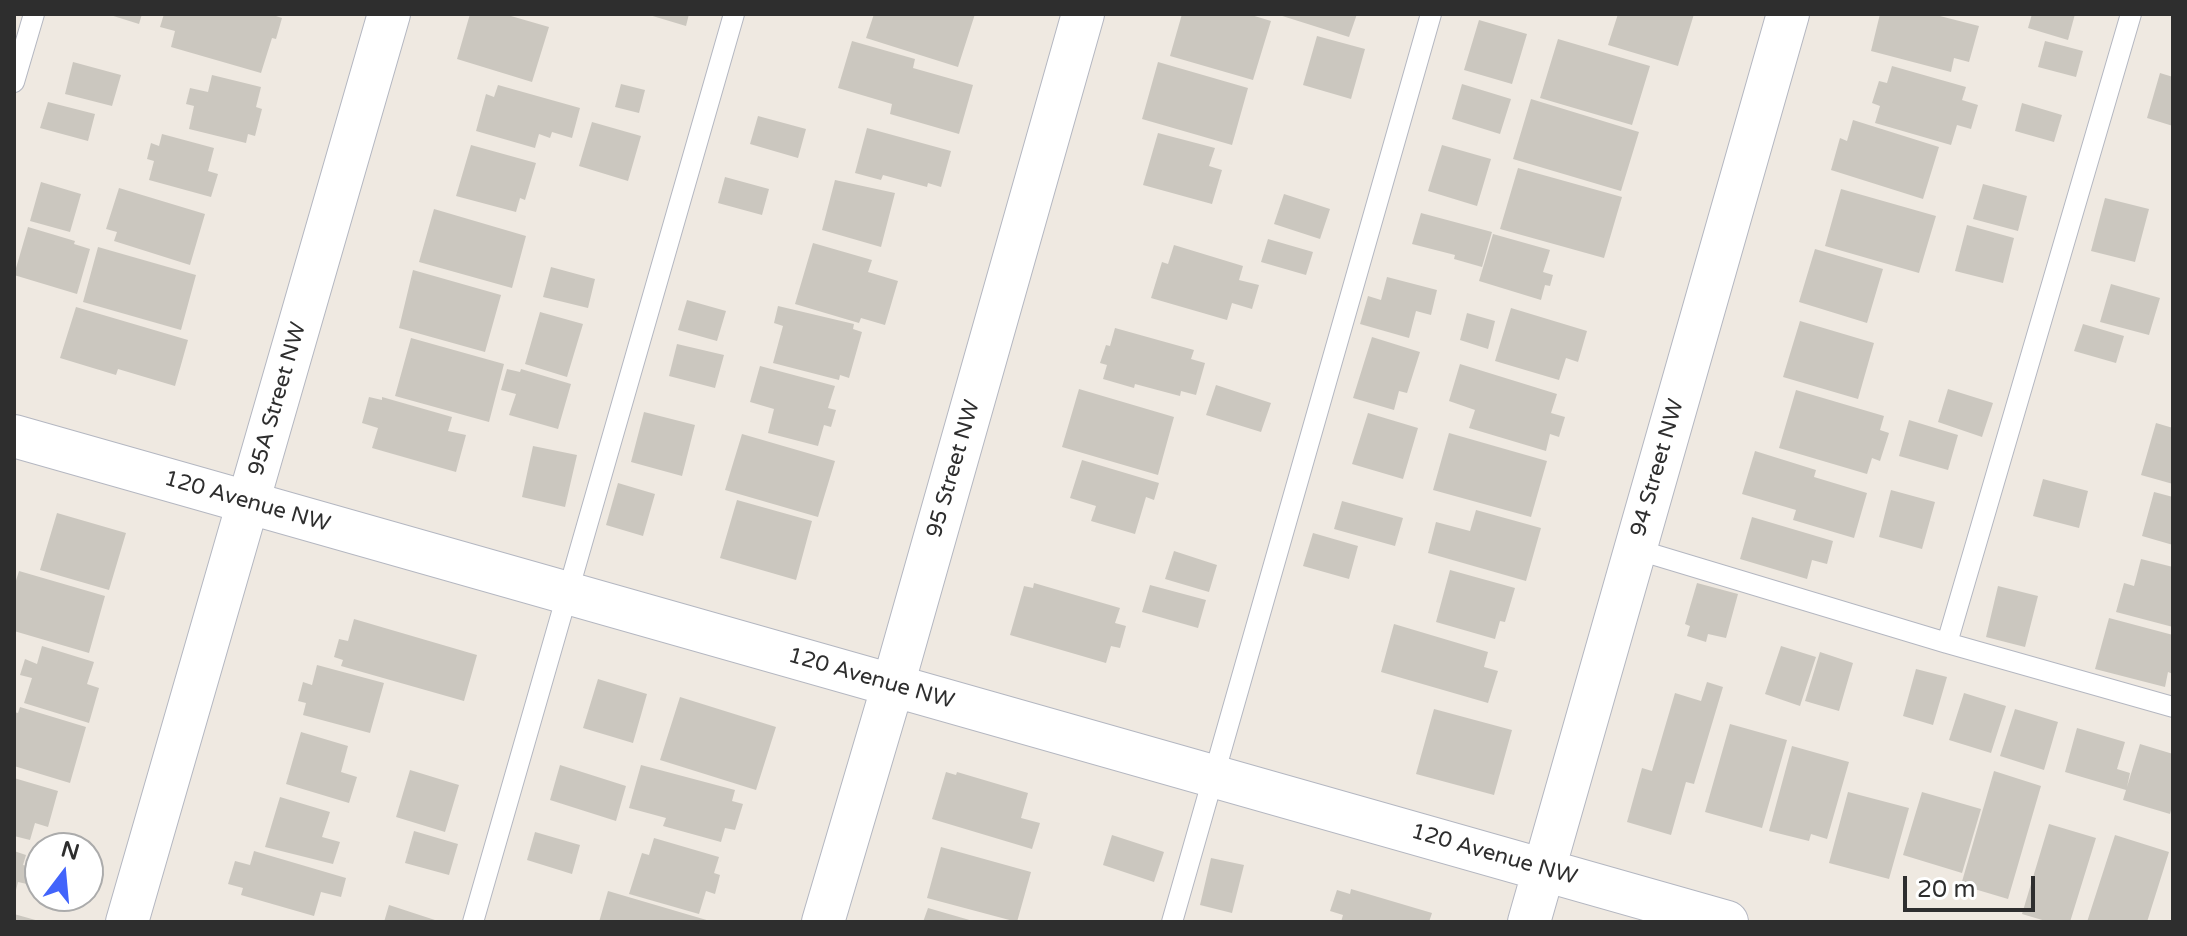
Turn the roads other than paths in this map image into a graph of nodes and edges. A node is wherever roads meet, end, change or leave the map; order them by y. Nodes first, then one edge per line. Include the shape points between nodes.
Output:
1 (34, 14) edge
2 (389, 14) edge
3 (734, 14) edge
4 (1083, 14) edge
5 (1431, 14) edge
6 (1788, 14) edge
7 (2131, 14) edge
8 (14, 82) edge
9 (14, 436) edge
10 (248, 502) junction
11 (1635, 549) junction
12 (569, 593) junction
13 (1947, 643) junction
14 (893, 685) junction
15 (2173, 707) edge
16 (1214, 775) junction
17 (1544, 869) junction
18 (127, 922) edge
19 (473, 922) edge
20 (823, 922) edge
21 (1172, 922) edge
22 (1529, 922) edge
23 (1727, 922) edge

1 - 8 lane
2 - 10 street, 95A Street NW
3 - 12 lane
4 - 14 street, 95 Street NW
5 - 16 lane
6 - 11 street, 94 Street NW
7 - 13 lane
9 - 10 street, 120 Avenue NW
10 - 12 street, 120 Avenue NW
10 - 18 street, 95A Street NW
11 - 13 lane
11 - 17 street, 94 Street NW
12 - 14 street, 120 Avenue NW
12 - 19 lane
13 - 15 lane
14 - 16 street, 120 Avenue NW
14 - 20 street, 95 Street NW
16 - 17 street, 120 Avenue NW
16 - 21 lane
17 - 22 street, 94 Street NW
17 - 23 street, 120 Avenue NW

